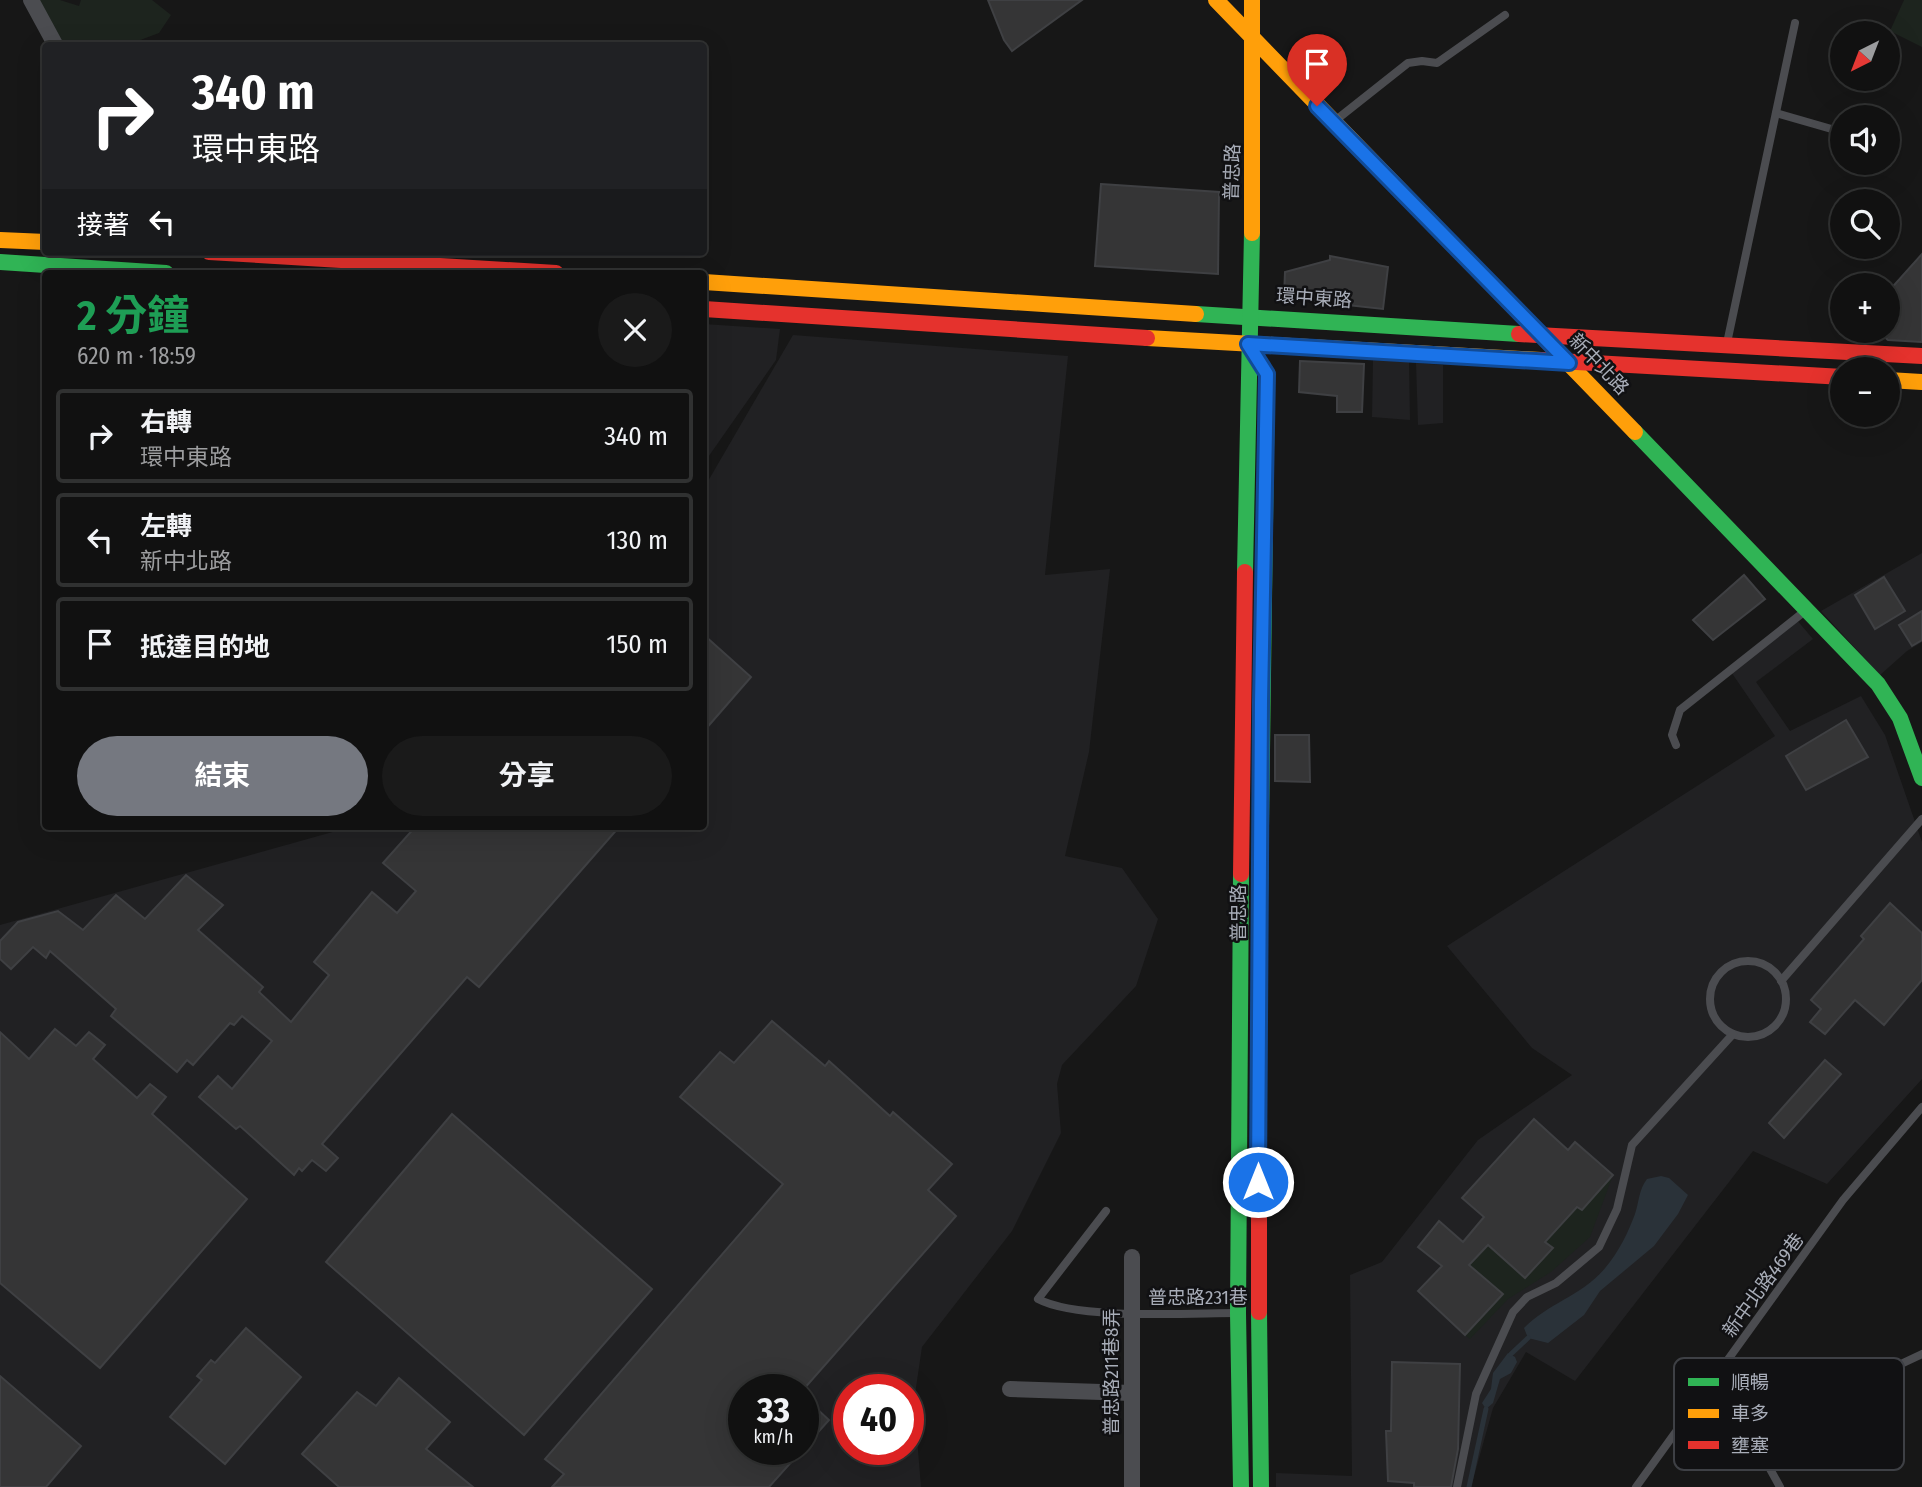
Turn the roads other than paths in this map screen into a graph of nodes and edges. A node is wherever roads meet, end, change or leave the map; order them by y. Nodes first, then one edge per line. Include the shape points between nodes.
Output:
1 (31, 0) edge
2 (1216, 0) edge
3 (1255, 1) edge
4 (1505, 15) dead end
5 (1795, 23) dead end
6 (1252, 39) junction
7 (54, 42) edge
8 (1776, 113) junction
9 (1334, 122) junction
10 (1830, 129) edge
11 (0, 240) edge
12 (42, 243) edge
13 (103, 256) edge
14 (275, 256) edge
15 (0, 262) edge
16 (103, 269) junction
17 (119, 270) edge
18 (506, 270) edge
19 (707, 282) edge
20 (707, 309) edge
21 (1249, 315) junction
22 (1543, 336) junction
23 (1248, 344) junction
24 (1726, 346) junction
25 (1922, 356) edge
26 (1569, 363) junction
27 (1830, 376) edge
28 (1900, 381) edge
29 (1922, 382) edge
30 (1808, 610) junction
31 (1676, 745) dead end
32 (1922, 778) edge
33 (1922, 819) edge
34 (1781, 981) junction
35 (1733, 1034) junction
36 (1922, 1107) edge
37 (1106, 1211) dead end
38 (1132, 1257) dead end
39 (1132, 1313) junction
40 (1238, 1313) junction
41 (1261, 1313) junction
42 (1922, 1354) edge
43 (1729, 1358) edge
44 (1904, 1362) edge
45 (1010, 1389) dead end
46 (1132, 1393) junction
47 (1674, 1434) edge
48 (1771, 1470) edge
49 (1132, 1487) edge
50 (1241, 1487) edge
51 (1261, 1487) edge
52 (1457, 1487) edge
53 (1636, 1487) edge
54 (1780, 1487) edge

1 - 7 street
2 - 6 street, 新中北路
3 - 6 street, 普忠路
4 - 9 lane via 1437,63 1409,64
5 - 8 lane
6 - 9 street, 新中北路
6 - 21 street, 普忠路
8 - 10 lane
8 - 24 lane
9 - 22 street, 新中北路
11 - 12 street
13 - 16 street
14 - 18 street
15 - 16 street
16 - 17 street
19 - 21 street, 環中東路
20 - 23 street
21 - 22 street, 環中東路
21 - 23 street, 普忠路
22 - 24 street, 環中東路
22 - 26 street, 新中北路
23 - 26 street
23 - 40 street, 普忠路
23 - 41 street, 普忠路 via 1267,374 1260,716
24 - 25 street, 環中東路
26 - 27 street
26 - 30 street, 新中北路
28 - 29 street
30 - 31 lane via 1681,710 1672,735
30 - 32 street, 新中北路 via 1878,684 1900,718
33 - 34 lane
34 - 35 lane via 1785,1006 1773,1028 1750,1038
34 - 35 lane via 1751,961 1739,962 1718,975 1709,997 1711,1010 1716,1021
35 - 52 lane via 1632,1145 1616,1209 1599,1247 1556,1283 1527,1297 1513,1312 1476,1394
36 - 43 lane, 新中北路469巷 via 1843,1200
37 - 39 lane, 普忠路231巷 via 1038,1299 1051,1306
38 - 39 street, 普忠路211巷8弄
39 - 40 lane, 普忠路231巷
39 - 46 street, 普忠路211巷8弄
40 - 41 lane, 普忠路231巷
40 - 50 street, 普忠路
41 - 51 street, 普忠路
42 - 44 lane
45 - 46 street
46 - 49 street, 普忠路211巷8弄
47 - 53 lane, 新中北路469巷
48 - 54 lane

